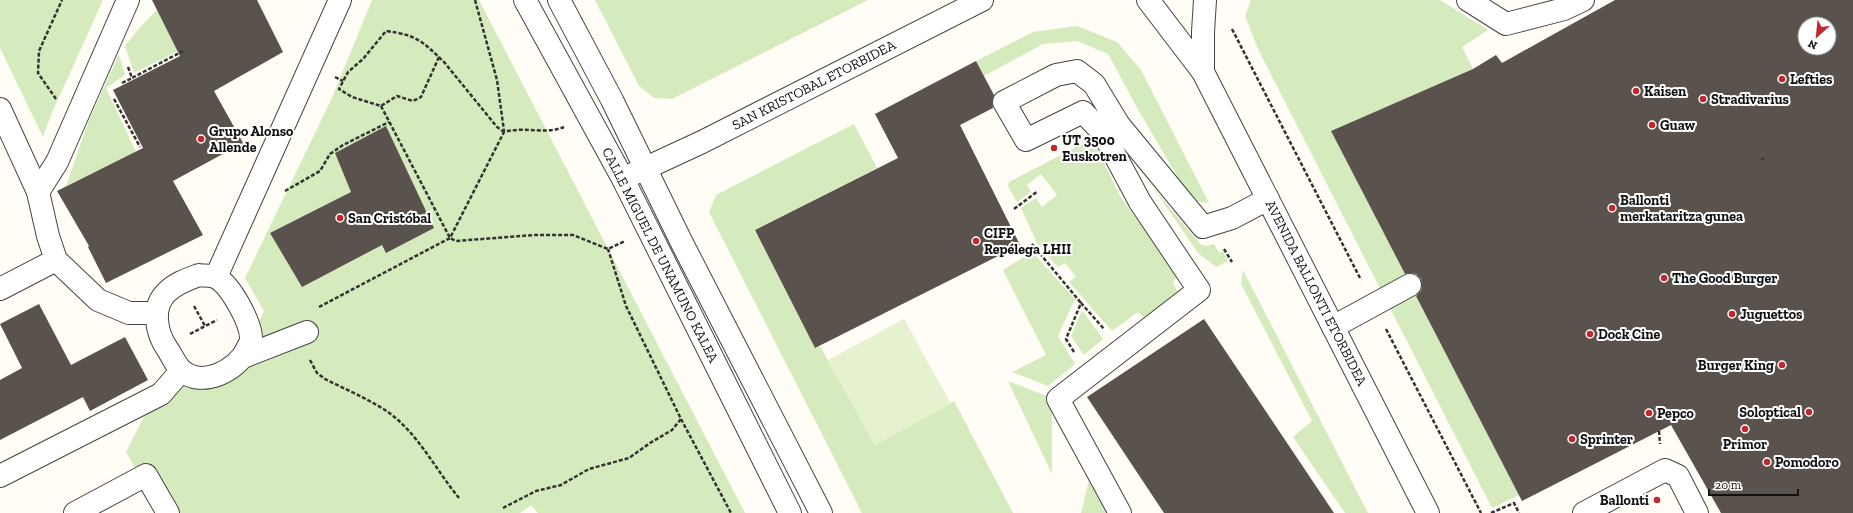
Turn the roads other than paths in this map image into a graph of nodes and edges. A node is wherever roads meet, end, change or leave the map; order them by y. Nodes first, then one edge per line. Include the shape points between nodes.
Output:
1 (128, 0) edge
2 (340, 0) edge
3 (525, 0) edge
4 (559, 0) edge
5 (982, 0) edge
6 (1148, 0) edge
7 (1205, 0) edge
8 (1468, 0) edge
9 (1583, 0) edge
10 (1203, 72) junction
11 (0, 108) edge
12 (1111, 129) junction
13 (645, 168) junction
14 (623, 179) junction
15 (38, 192) junction
16 (1268, 199) junction
17 (56, 260) junction
18 (216, 277) junction
19 (1410, 285) dead end
20 (0, 289) edge
21 (157, 313) junction
22 (1333, 327) junction
23 (307, 332) dead end
24 (243, 357) junction
25 (181, 371) junction
26 (0, 476) edge
27 (75, 513) edge
28 (168, 513) edge
29 (790, 513) edge
30 (821, 513) edge
31 (1120, 513) edge
32 (1428, 513) edge
33 (1584, 513) edge
34 (1697, 513) edge

1 - 15 street via 57,162
2 - 18 street
3 - 14 street, CALLE MIGUEL DE UNAMUNO KALEA
4 - 13 street, CALLE MIGUEL DE UNAMUNO KALEA
5 - 13 street, SAN KRISTOBAL ETORBIDEA
6 - 10 street, AVENIDA BALLONTI ETORBIDEA
7 - 10 street, AVENIDA BALLONTI ETORBIDEA
8 - 9 street via 1506,24 1564,9
10 - 16 street, AVENIDA BALLONTI ETORBIDEA
11 - 15 street
12 - 12 street via 1094,84 1077,71 1056,75 1004,102 1026,140 1083,112
12 - 16 street via 1203,227 1232,218
12 - 31 street via 1140,202 1199,290 1058,399
13 - 14 street, SAN KRISTOBAL ETORBIDEA
13 - 30 street, CALLE MIGUEL DE UNAMUNO KALEA
14 - 29 street, CALLE MIGUEL DE UNAMUNO KALEA
15 - 17 street
16 - 22 street, AVENIDA BALLONTI ETORBIDEA
17 - 20 street
17 - 21 street via 98,300 130,313
18 - 21 street via 199,275 181,282 167,291 159,302
18 - 24 street via 228,287 248,328 251,341
19 - 22 street
21 - 25 street via 160,336
22 - 32 street, AVENIDA BALLONTI ETORBIDEA
23 - 24 street
24 - 25 street via 229,370 209,378
25 - 26 street via 161,394
27 - 28 street via 146,475
33 - 34 street via 1665,470 1678,476

